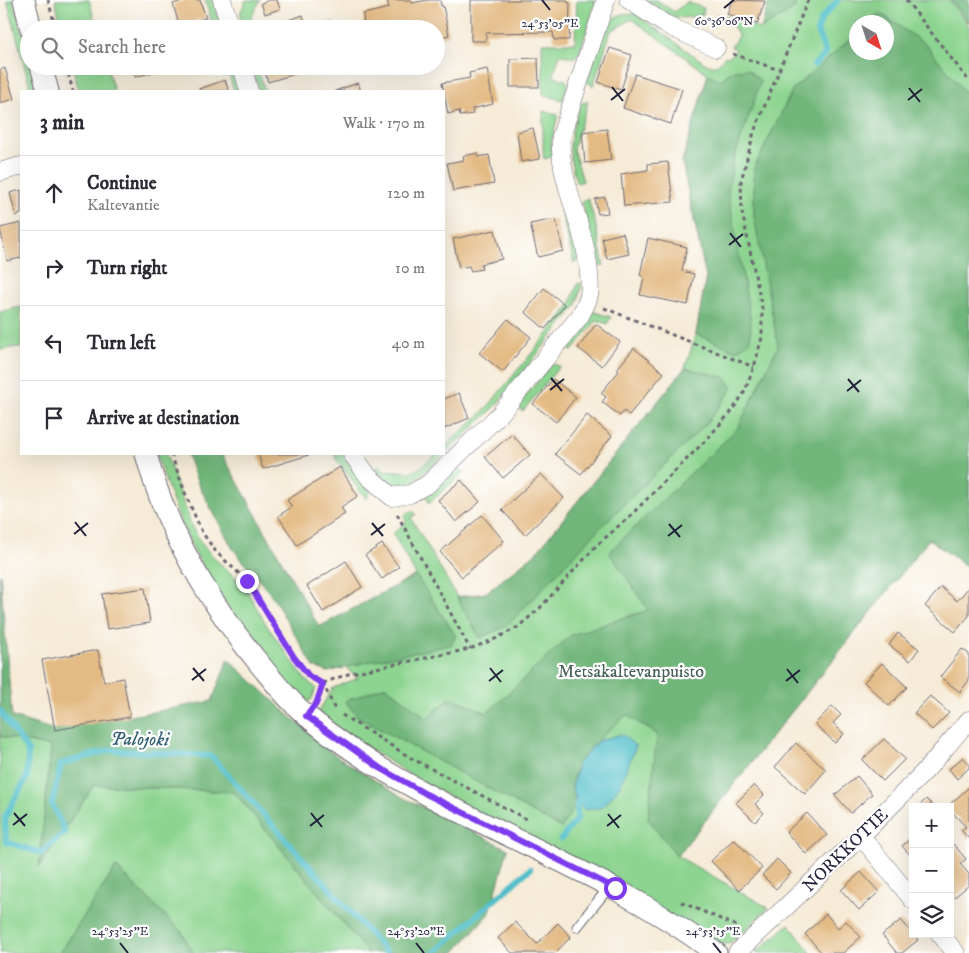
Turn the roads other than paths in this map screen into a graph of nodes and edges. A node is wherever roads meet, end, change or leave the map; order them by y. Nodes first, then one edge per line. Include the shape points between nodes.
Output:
1 (24, 0) edge
2 (222, 0) edge
3 (606, 0) edge
4 (629, 0) edge
5 (29, 20) edge
6 (228, 20) edge
7 (716, 48) road end
8 (44, 75) edge
9 (245, 75) edge
10 (48, 90) edge
11 (249, 90) edge
12 (20, 166) edge
13 (0, 172) edge
14 (146, 455) edge
15 (353, 455) edge
16 (969, 720) edge
17 (860, 836) junction
18 (610, 886) junction
19 (909, 895) edge
20 (577, 927) dead end
21 (943, 938) edge
22 (716, 953) edge
23 (737, 953) edge
24 (956, 953) edge

1 - 5 street
2 - 6 street
3 - 15 street via 566,120 560,150 590,280 587,302 580,316 500,414 428,484 410,494 392,497 368,476
4 - 7 street via 665,24
8 - 10 street
9 - 11 street
12 - 13 street
14 - 18 street via 168,516 202,584 238,638 306,716 380,768 426,794
16 - 17 street, NORKKOTIE via 927,769
17 - 19 street
17 - 23 street, NORKKOTIE
18 - 20 lane
18 - 22 street
21 - 24 street

